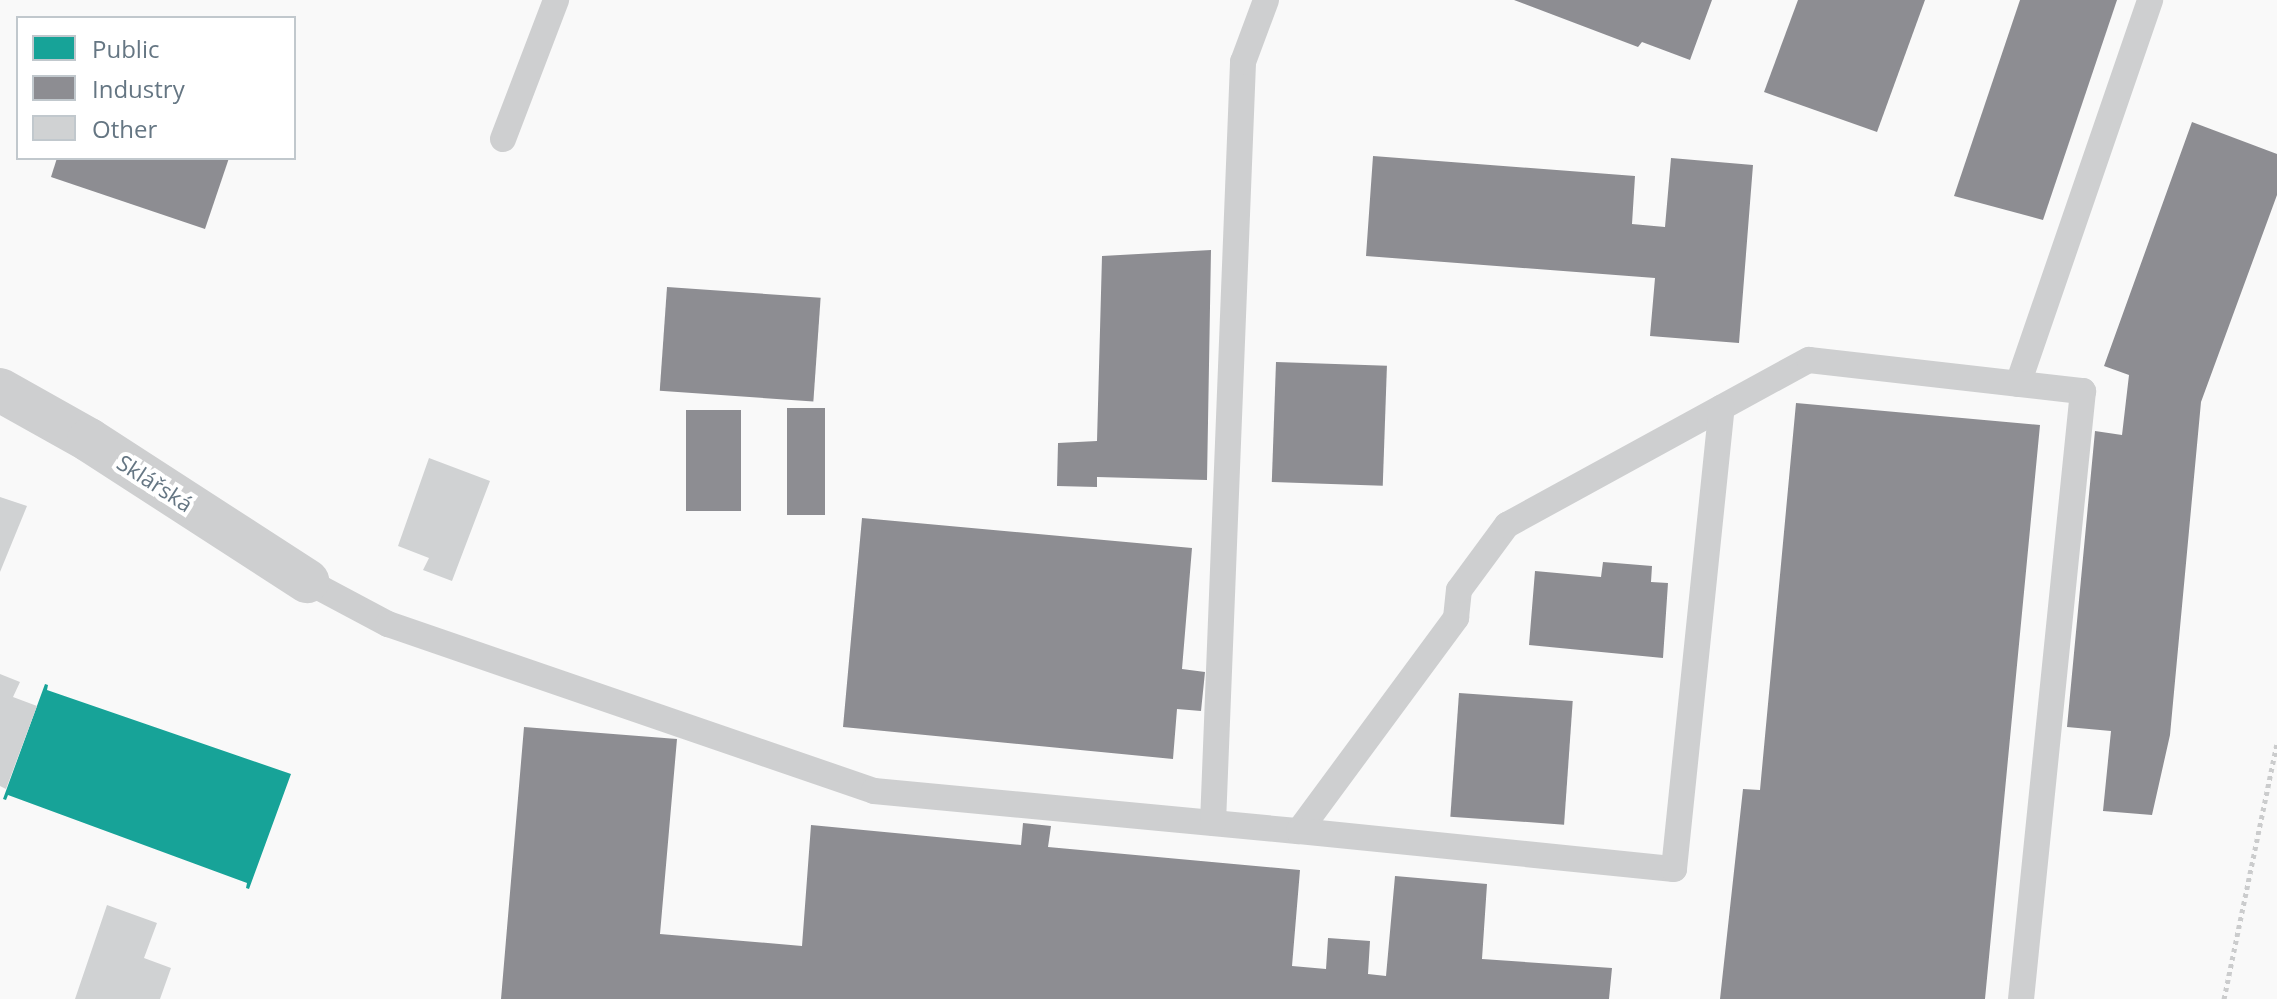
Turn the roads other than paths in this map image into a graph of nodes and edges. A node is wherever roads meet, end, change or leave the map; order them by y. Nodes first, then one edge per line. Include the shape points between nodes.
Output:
1 (556, 0) edge
2 (1266, 0) edge
3 (2150, 0) edge
4 (503, 139) dead end
5 (2018, 384) junction
6 (0, 390) edge
7 (1722, 407) junction
8 (307, 581) joint
9 (1213, 823) junction
10 (1299, 831) junction
11 (2021, 999) edge

1 - 4 lane
2 - 9 lane via 1243,62
3 - 5 lane
5 - 7 lane via 1809,360
5 - 11 lane via 2083,391
6 - 8 street, Sklářská via 89,440
7 - 10 lane via 1507,525 1459,590 1456,618
7 - 10 lane via 1674,869
8 - 9 lane via 388,624 874,791
9 - 10 lane

